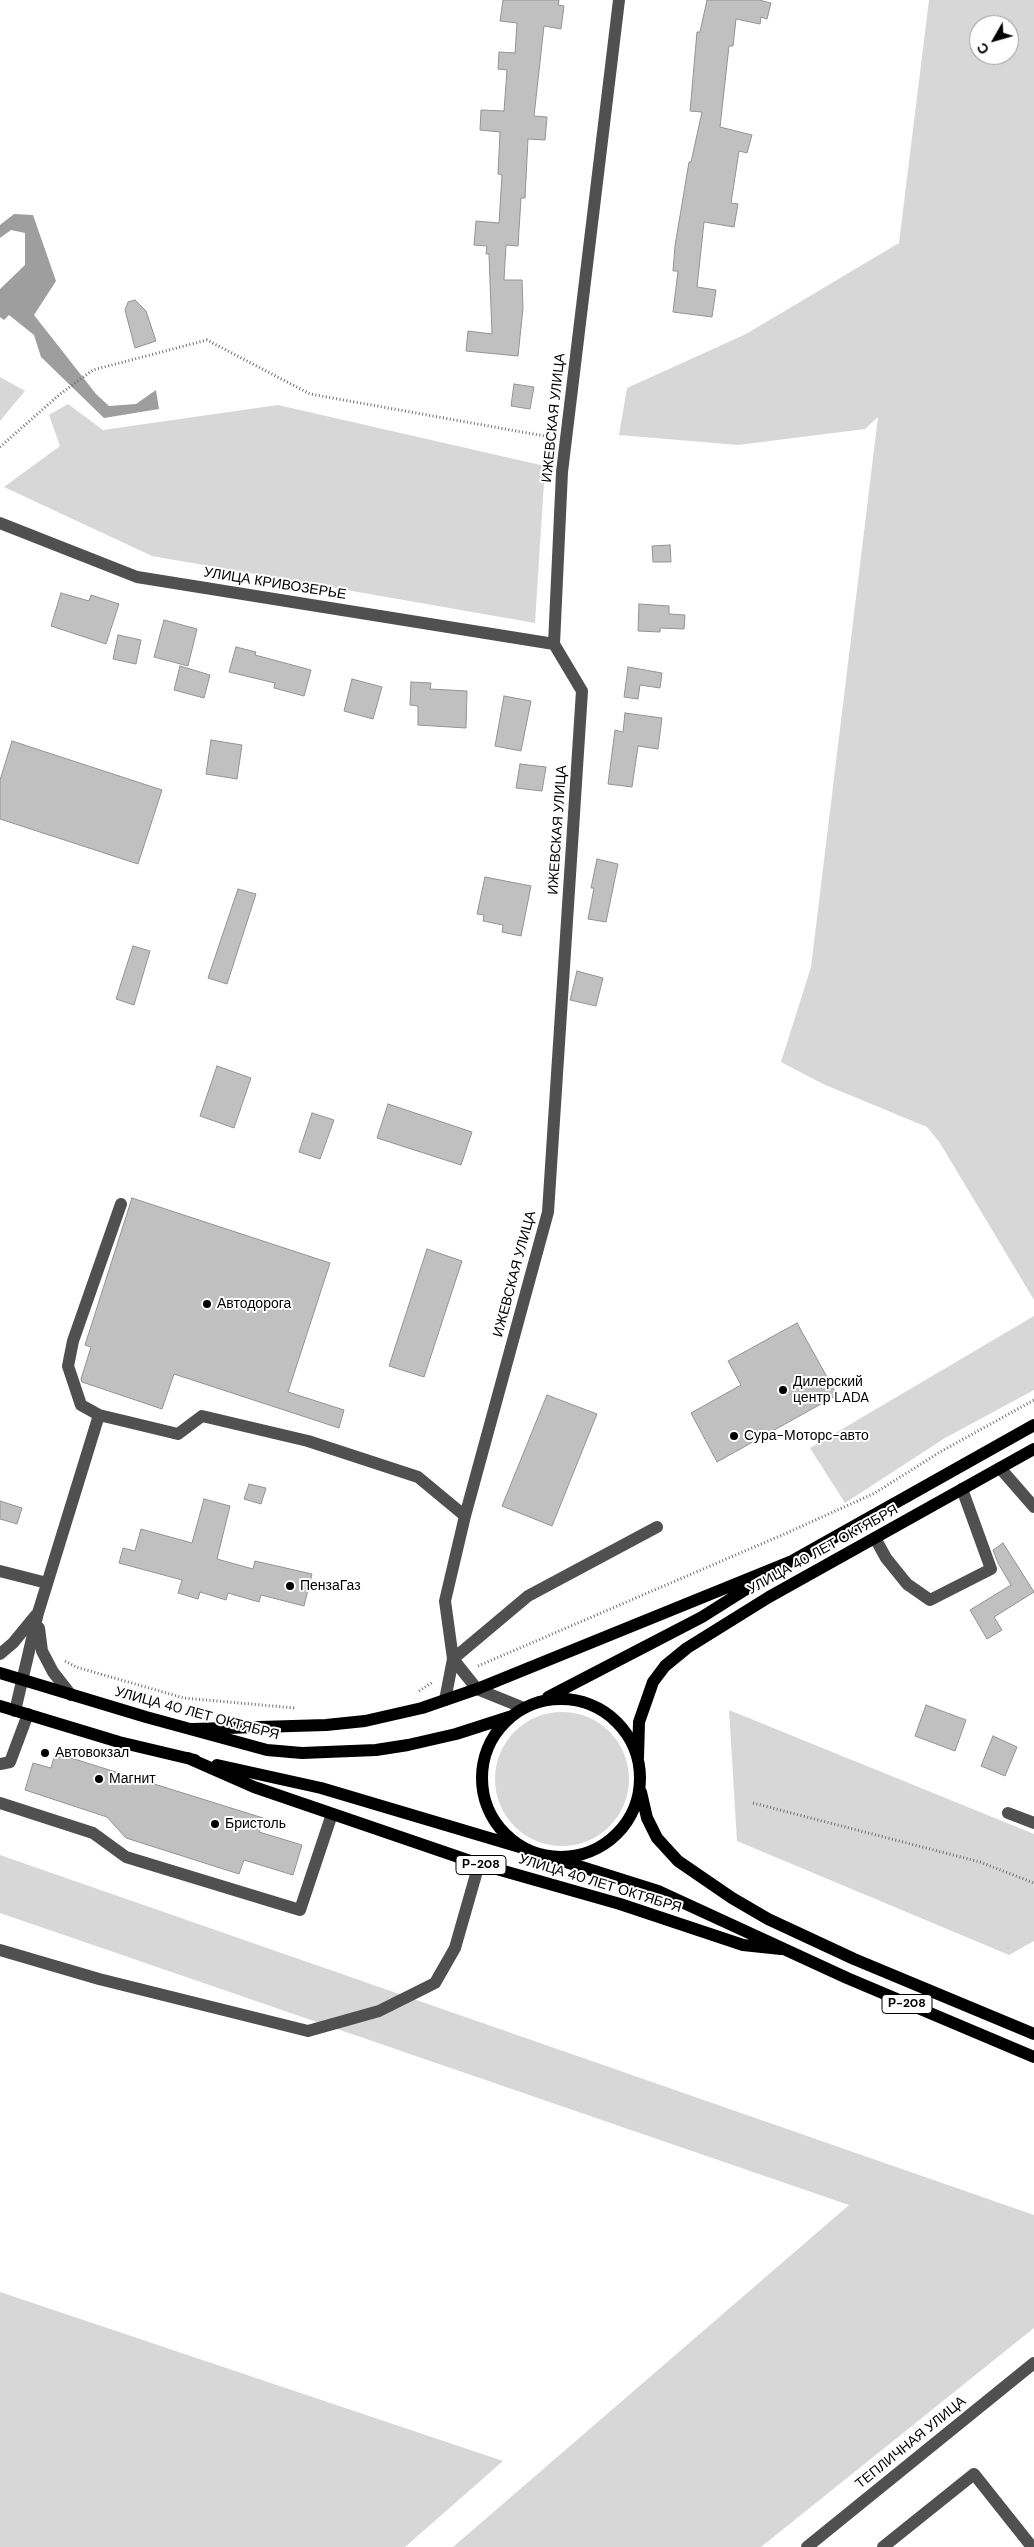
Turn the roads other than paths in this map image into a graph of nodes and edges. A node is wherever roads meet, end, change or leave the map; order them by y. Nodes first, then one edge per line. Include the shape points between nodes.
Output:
1 (619, 0) edge
2 (0, 523) edge
3 (554, 644) junction
4 (121, 1204) dead end
5 (99, 1416) junction
6 (1034, 1424) edge
7 (1034, 1449) edge
8 (1000, 1468) junction
9 (962, 1489) junction
10 (1034, 1507) edge
11 (465, 1516) junction
12 (657, 1527) dead end
13 (875, 1538) junction
14 (792, 1560) junction
15 (0, 1571) edge
16 (47, 1583) junction
17 (38, 1613) junction
18 (0, 1654) edge
19 (453, 1660) junction
20 (0, 1673) edge
21 (23, 1681) junction
22 (477, 1689) junction
23 (71, 1695) junction
24 (445, 1700) junction
25 (537, 1703) junction
26 (0, 1706) edge
27 (524, 1708) junction
28 (15, 1710) junction
29 (28, 1714) junction
30 (512, 1716) junction
31 (193, 1729) junction
32 (188, 1758) junction
33 (638, 1758) junction
34 (0, 1764) edge
35 (640, 1786) junction
36 (0, 1803) edge
37 (1008, 1813) dead end
38 (332, 1814) junction
39 (1034, 1823) edge
40 (523, 1848) junction
41 (550, 1857) junction
42 (479, 1864) junction
43 (780, 1949) junction
44 (0, 1950) edge
45 (1034, 2034) edge
46 (1034, 2057) edge
47 (1034, 2363) edge
48 (807, 2547) edge
49 (883, 2547) edge
50 (1032, 2547) edge

1 - 3 street, ИЖЕВСКАЯ УЛИЦА via 562,472
2 - 3 street, УЛИЦА КРИВОЗЕРЬЕ via 137,577
3 - 11 street, ИЖЕВСКАЯ УЛИЦА via 582,691 548,1212
4 - 5 street via 73,1341 68,1366 81,1405
5 - 11 street via 178,1434 202,1416 308,1441 418,1477
5 - 16 street
6 - 14 main road, УЛИЦА 40 ЛЕТ ОКТЯБРЯ
7 - 8 main road, УЛИЦА 40 ЛЕТ ОКТЯБРЯ
8 - 9 main road, УЛИЦА 40 ЛЕТ ОКТЯБРЯ
8 - 10 street
9 - 13 main road, УЛИЦА 40 ЛЕТ ОКТЯБРЯ
9 - 13 street via 991,1569 930,1600 907,1584
11 - 19 street, ИЖЕВСКАЯ УЛИЦА via 445,1601
12 - 19 street via 528,1596
13 - 33 main road, УЛИЦА 40 ЛЕТ ОКТЯБРЯ via 714,1631 665,1666 653,1682 643,1709 638,1730
14 - 22 main road, УЛИЦА 40 ЛЕТ ОКТЯБРЯ
14 - 25 main road via 702,1617
15 - 16 street
16 - 17 street
17 - 18 street via 14,1643
17 - 21 street
17 - 23 street via 42,1651
19 - 22 street
19 - 24 street, ИЖЕВСКАЯ УЛИЦА
20 - 21 main road, УЛИЦА 40 ЛЕТ ОКТЯБРЯ
21 - 23 main road, УЛИЦА 40 ЛЕТ ОКТЯБРЯ
21 - 28 street
22 - 24 main road, УЛИЦА 40 ЛЕТ ОКТЯБРЯ
22 - 27 street
23 - 31 main road, УЛИЦА 40 ЛЕТ ОКТЯБРЯ
24 - 31 main road, УЛИЦА 40 ЛЕТ ОКТЯБРЯ via 365,1721 326,1726
25 - 27 main road, УЛИЦА 40 ЛЕТ ОКТЯБРЯ
25 - 33 main road, УЛИЦА 40 ЛЕТ ОКТЯБРЯ via 565,1699 592,1706 616,1721
26 - 28 main road, УЛИЦА 40 ЛЕТ ОКТЯБРЯ
27 - 30 main road, УЛИЦА 40 ЛЕТ ОКТЯБРЯ
28 - 29 main road, УЛИЦА 40 ЛЕТ ОКТЯБРЯ
29 - 32 main road, УЛИЦА 40 ЛЕТ ОКТЯБРЯ via 119,1742
29 - 34 street via 10,1762
30 - 31 main road, УЛИЦА 40 ЛЕТ ОКТЯБРЯ via 408,1745 302,1754 267,1750
30 - 40 main road, УЛИЦА 40 ЛЕТ ОКТЯБРЯ via 487,1750 482,1778 486,1806 493,1819 511,1840
32 - 38 main road, УЛИЦА 40 ЛЕТ ОКТЯБРЯ / Р-208 via 254,1787
32 - 40 main road, УЛИЦА 40 ЛЕТ ОКТЯБРЯ via 321,1788
33 - 35 main road, УЛИЦА 40 ЛЕТ ОКТЯБРЯ
35 - 41 main road, УЛИЦА 40 ЛЕТ ОКТЯБРЯ via 629,1819 616,1836 578,1856
35 - 45 main road, УЛИЦА 40 ЛЕТ ОКТЯБРЯ / Р-208 via 642,1804 658,1838 678,1860 732,1898 768,1919 854,1959
36 - 38 street via 93,1833 126,1857 300,1910
37 - 39 street
38 - 42 main road, УЛИЦА 40 ЛЕТ ОКТЯБРЯ / Р-208
40 - 41 main road, УЛИЦА 40 ЛЕТ ОКТЯБРЯ
41 - 43 main road, УЛИЦА 40 ЛЕТ ОКТЯБРЯ / Р-208 via 658,1891
42 - 43 main road, УЛИЦА 40 ЛЕТ ОКТЯБРЯ / Р-208 via 620,1904 743,1945
42 - 44 street via 454,1948 435,1983 379,2011 308,2031 99,1979
43 - 46 main road, УЛИЦА 40 ЛЕТ ОКТЯБРЯ / Р-208
47 - 48 street, ТЕПЛИЧНАЯ УЛИЦА
49 - 50 street via 974,2474

